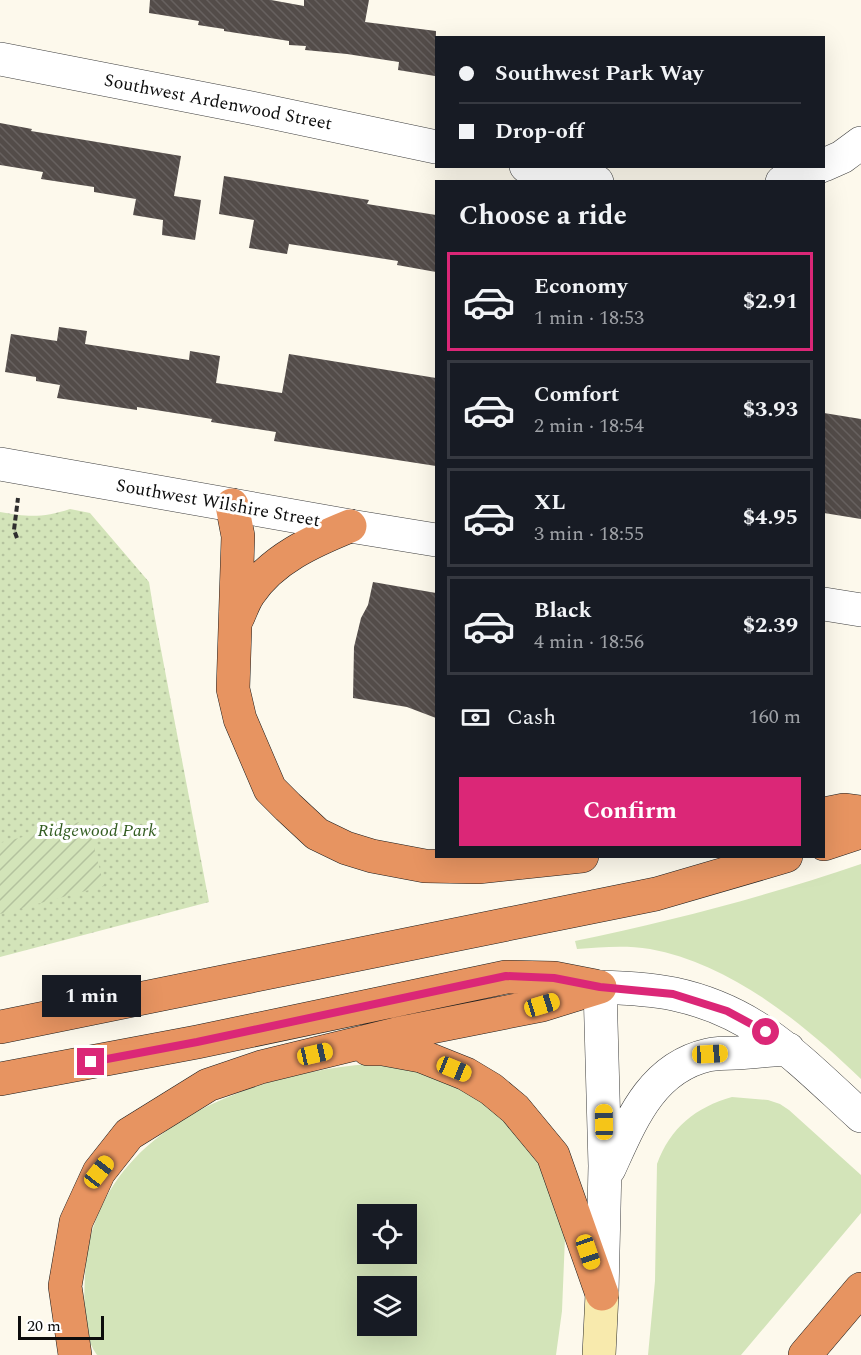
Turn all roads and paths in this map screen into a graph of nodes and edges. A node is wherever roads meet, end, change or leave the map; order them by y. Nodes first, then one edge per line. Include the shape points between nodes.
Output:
1 (0, 59) edge
2 (861, 143) edge
3 (435, 147) edge
4 (825, 165) edge
5 (535, 168) edge
6 (817, 168) edge
7 (588, 180) edge
8 (787, 180) edge
9 (11, 466) edge
10 (231, 505) junction
11 (350, 526) junction
12 (17, 538) dead end
13 (435, 540) edge
14 (825, 603) edge
15 (861, 610) edge
16 (237, 621) junction
17 (861, 812) edge
18 (825, 814) edge
19 (861, 832) edge
20 (825, 844) edge
21 (563, 858) edge
22 (779, 858) edge
23 (600, 987) junction
24 (0, 1027) edge
25 (788, 1049) junction
26 (333, 1050) junction
27 (0, 1079) edge
28 (861, 1116) edge
29 (605, 1179) junction
30 (861, 1289) edge
31 (602, 1294) junction
32 (75, 1355) edge
33 (599, 1355) edge
34 (805, 1355) edge

1 - 3 street, Southwest Ardenwood Street
2 - 4 street
5 - 7 street
6 - 8 street
9 - 10 street, Southwest Wilshire Street
9 - 12 path
10 - 11 street, Southwest Wilshire Street
10 - 16 highway via 238,536
11 - 13 street, Southwest Wilshire Street
11 - 16 highway via 315,540 266,573 249,595
14 - 15 street
16 - 21 highway via 233,689 240,719 270,789 317,834 372,856 425,866 478,867
17 - 18 highway
19 - 20 highway
22 - 24 highway via 656,894
23 - 25 street via 654,991 699,1000 754,1024
23 - 26 highway via 542,1005
23 - 27 highway via 554,978 506,976 197,1042
23 - 29 street
25 - 28 street
25 - 29 street via 710,1054 663,1077 632,1117
26 - 31 highway via 383,1049 421,1056 466,1074 515,1109 554,1155
26 - 32 highway via 261,1067 208,1085 129,1134 99,1172 76,1222 65,1286
29 - 31 street
30 - 34 highway
31 - 33 main road

